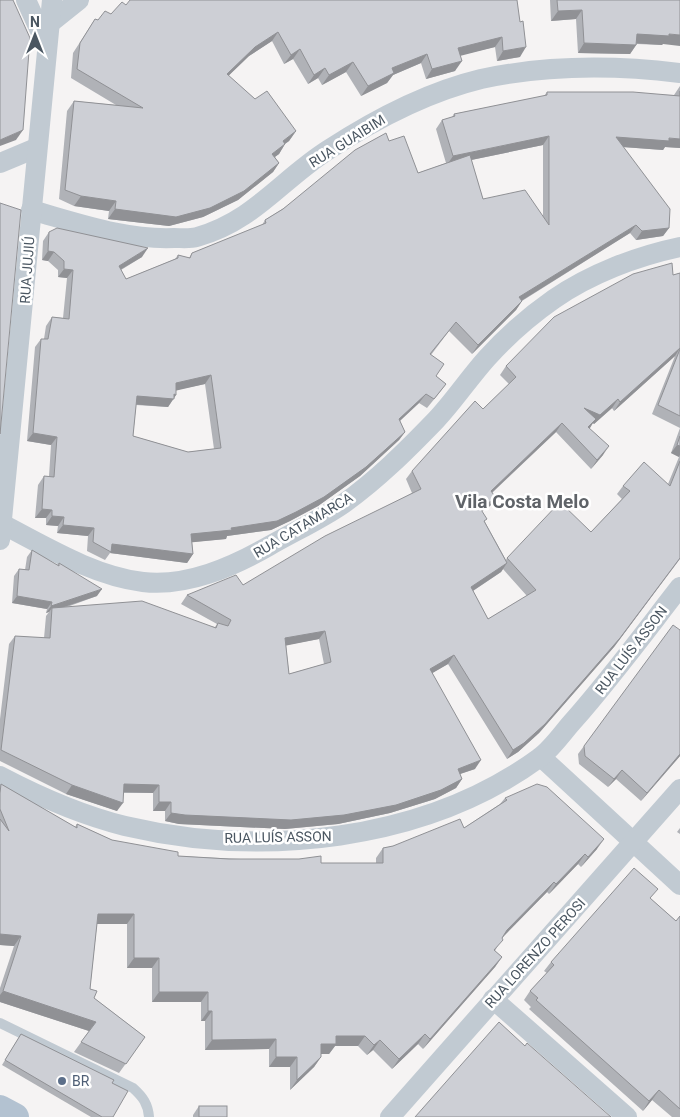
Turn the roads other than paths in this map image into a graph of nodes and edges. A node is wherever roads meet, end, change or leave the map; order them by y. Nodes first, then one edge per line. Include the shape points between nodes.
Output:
1 (26, 0) edge
2 (52, 0) edge
3 (79, 0) edge
4 (49, 24) junction
5 (46, 44) junction
6 (680, 72) edge
7 (36, 148) junction
8 (0, 163) edge
9 (31, 210) junction
10 (680, 247) edge
11 (1, 532) edge
12 (680, 587) edge
13 (541, 757) junction
14 (0, 776) edge
15 (680, 789) edge
16 (632, 844) junction
17 (680, 885) edge
18 (493, 999) junction
19 (0, 1023) edge
20 (0, 1109) edge
21 (15, 1117) edge
22 (149, 1117) edge
23 (390, 1117) edge
24 (627, 1117) edge

1 - 5 street
2 - 4 street, RUA JUJIÚ
3 - 4 street
4 - 5 street, RUA JUJIÚ
5 - 7 street, RUA JUJIÚ
6 - 9 street, RUA GUAIBIM via 582,68 530,72 480,80 435,95 364,128 326,151 252,212 195,238 160,239 115,234
7 - 8 street
7 - 9 street, RUA JUJIÚ
9 - 11 street, RUA JUJIÚ
10 - 11 street, RUA CATAMARCA via 630,261 554,299 488,356 438,418 390,466 342,504 254,555 206,575 175,582 143,582 106,573
12 - 13 street, RUA LUÍS ASSON via 596,695
13 - 14 street, RUA LUÍS ASSON via 496,785 417,818 368,831 312,839 242,840 180,836 124,826 79,812
13 - 16 street
15 - 16 street, RUA LORENZO PEROSI
16 - 17 street
16 - 18 street, RUA LORENZO PEROSI
18 - 23 street, RUA LORENZO PEROSI
18 - 24 street
19 - 22 lane via 133,1088 148,1106
20 - 21 main road

